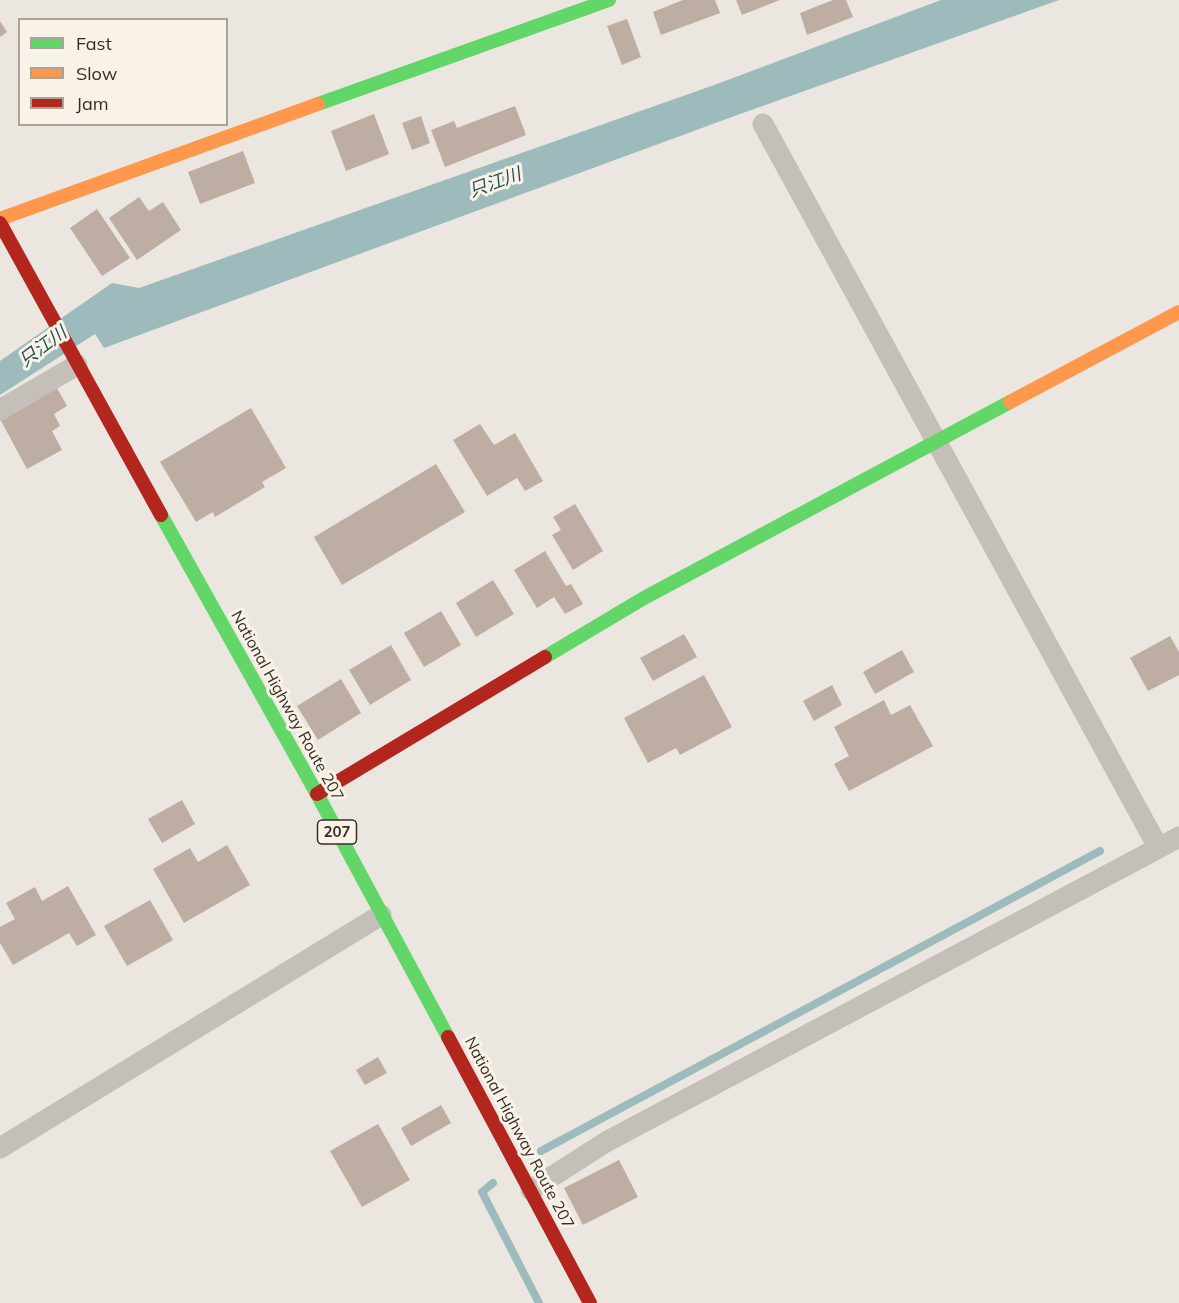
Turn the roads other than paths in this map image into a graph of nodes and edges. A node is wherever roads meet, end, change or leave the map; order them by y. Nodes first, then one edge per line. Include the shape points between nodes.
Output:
1 (609, 0) edge
2 (763, 124) dead end
3 (0, 221) edge
4 (1179, 312) edge
5 (77, 365) junction
6 (0, 410) edge
7 (936, 442) junction
8 (317, 794) junction
9 (1179, 837) edge
10 (1158, 847) junction
11 (381, 915) junction
12 (0, 1148) edge
13 (531, 1190) junction
14 (590, 1303) edge

1 - 3 main road
2 - 7 street
3 - 5 main road, National Highway Route 207 / 207
4 - 7 main road
5 - 6 street
5 - 8 main road, National Highway Route 207 / 207
7 - 8 main road via 644,598
7 - 10 street
8 - 11 main road, National Highway Route 207 / 207
9 - 10 street
10 - 13 street via 606,1142
11 - 12 street
11 - 13 main road, National Highway Route 207 / 207
13 - 14 main road, National Highway Route 207 / 207

